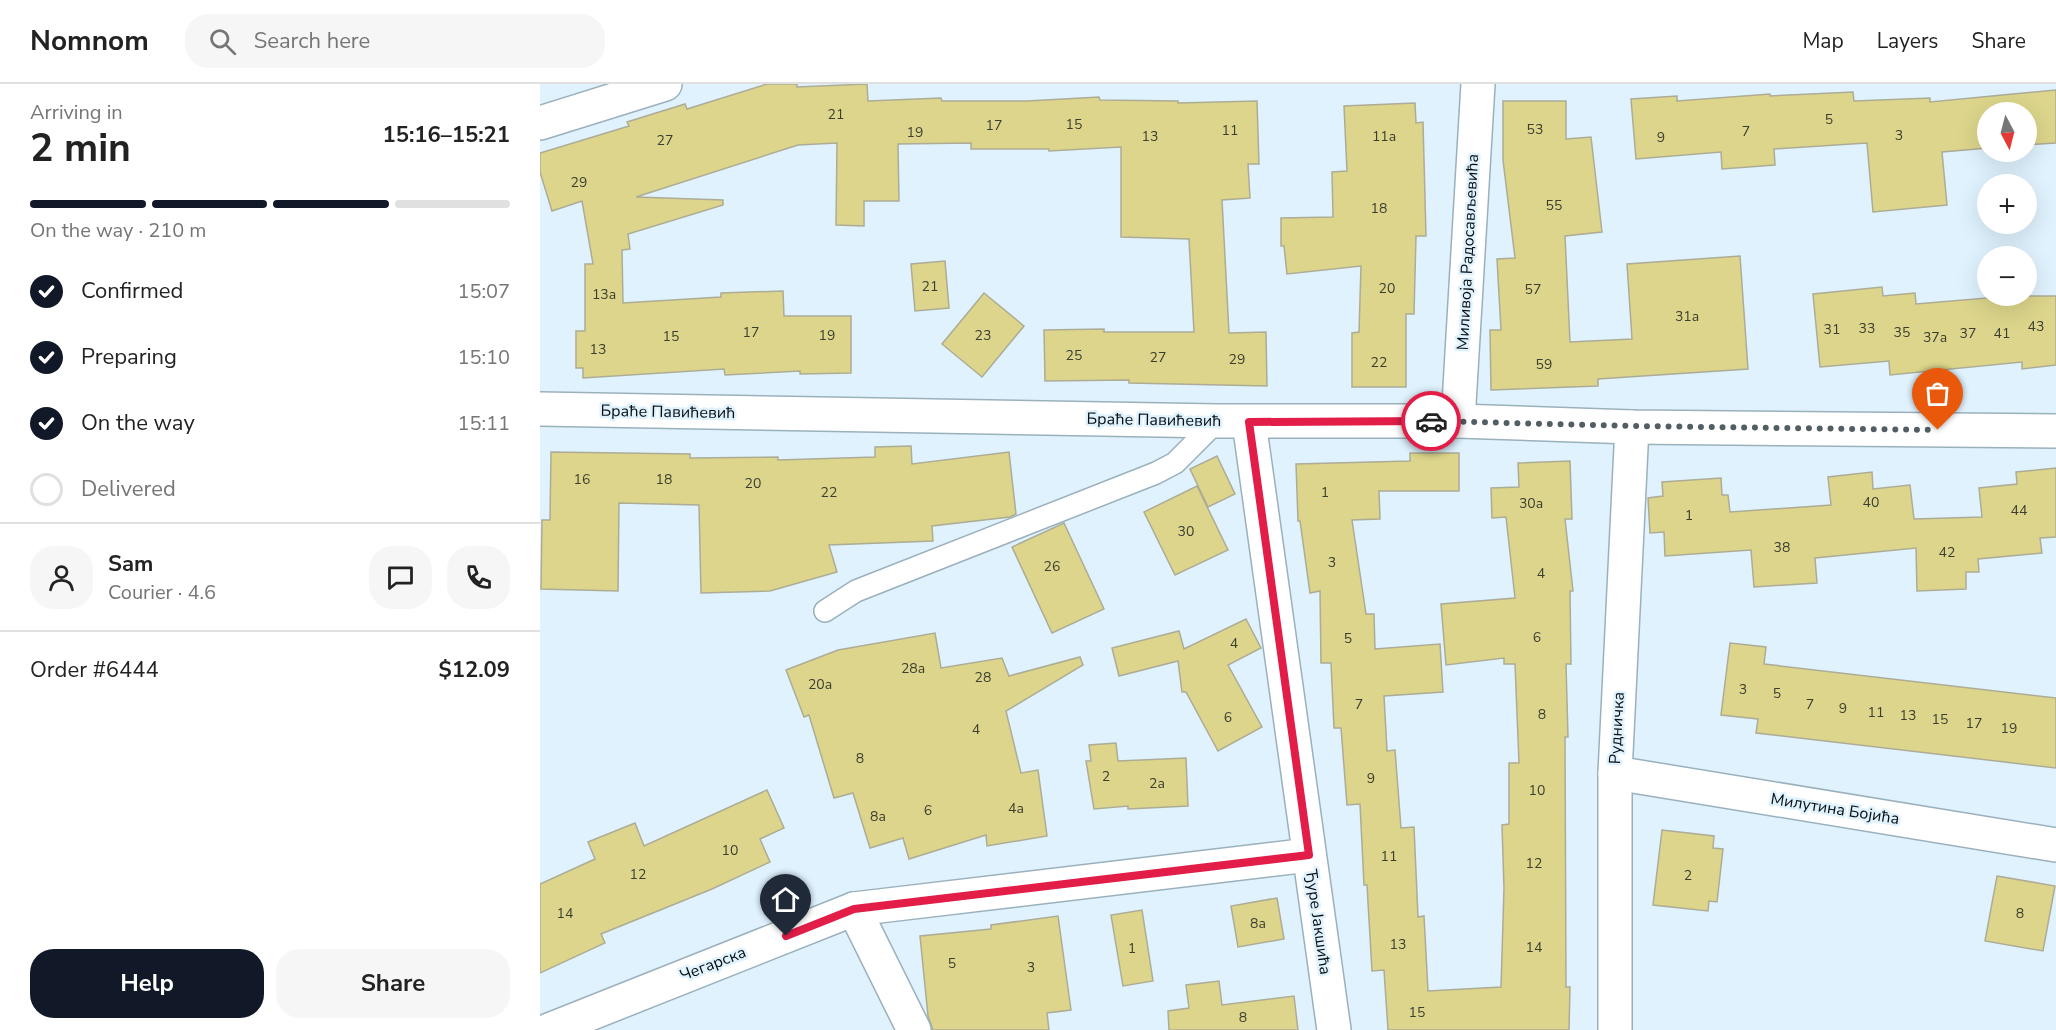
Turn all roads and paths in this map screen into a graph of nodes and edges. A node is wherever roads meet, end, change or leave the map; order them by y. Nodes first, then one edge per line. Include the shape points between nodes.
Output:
1 (665, 84) edge
2 (1478, 84) edge
3 (540, 123) edge
4 (540, 409) edge
5 (1217, 421) junction
6 (1458, 421) junction
7 (1249, 422) junction
8 (1632, 426) junction
9 (2056, 431) edge
10 (825, 611) dead end
11 (1615, 773) junction
12 (2056, 845) edge
13 (1309, 855) junction
14 (854, 909) junction
15 (549, 1030) edge
16 (914, 1030) edge
17 (1334, 1030) edge
18 (1615, 1030) edge

1 - 3 street
2 - 6 street, Миливоја Радосављевића
4 - 5 street, Браће Павићевић
5 - 7 street, Браће Павићевић
5 - 10 lane via 1175,463 1156,473 856,591
6 - 7 street, Браће Павићевић
6 - 8 street, Браће Павићевић
7 - 13 street, Ђуре Јакшића
8 - 9 street, Браће Павићевић
8 - 11 street, Рудничка
11 - 12 street, Милутина Бојића
11 - 18 street, Рудничка
13 - 14 street, Чегарска
13 - 17 street, Ђуре Јакшића
14 - 15 street, Чегарска
14 - 16 street

